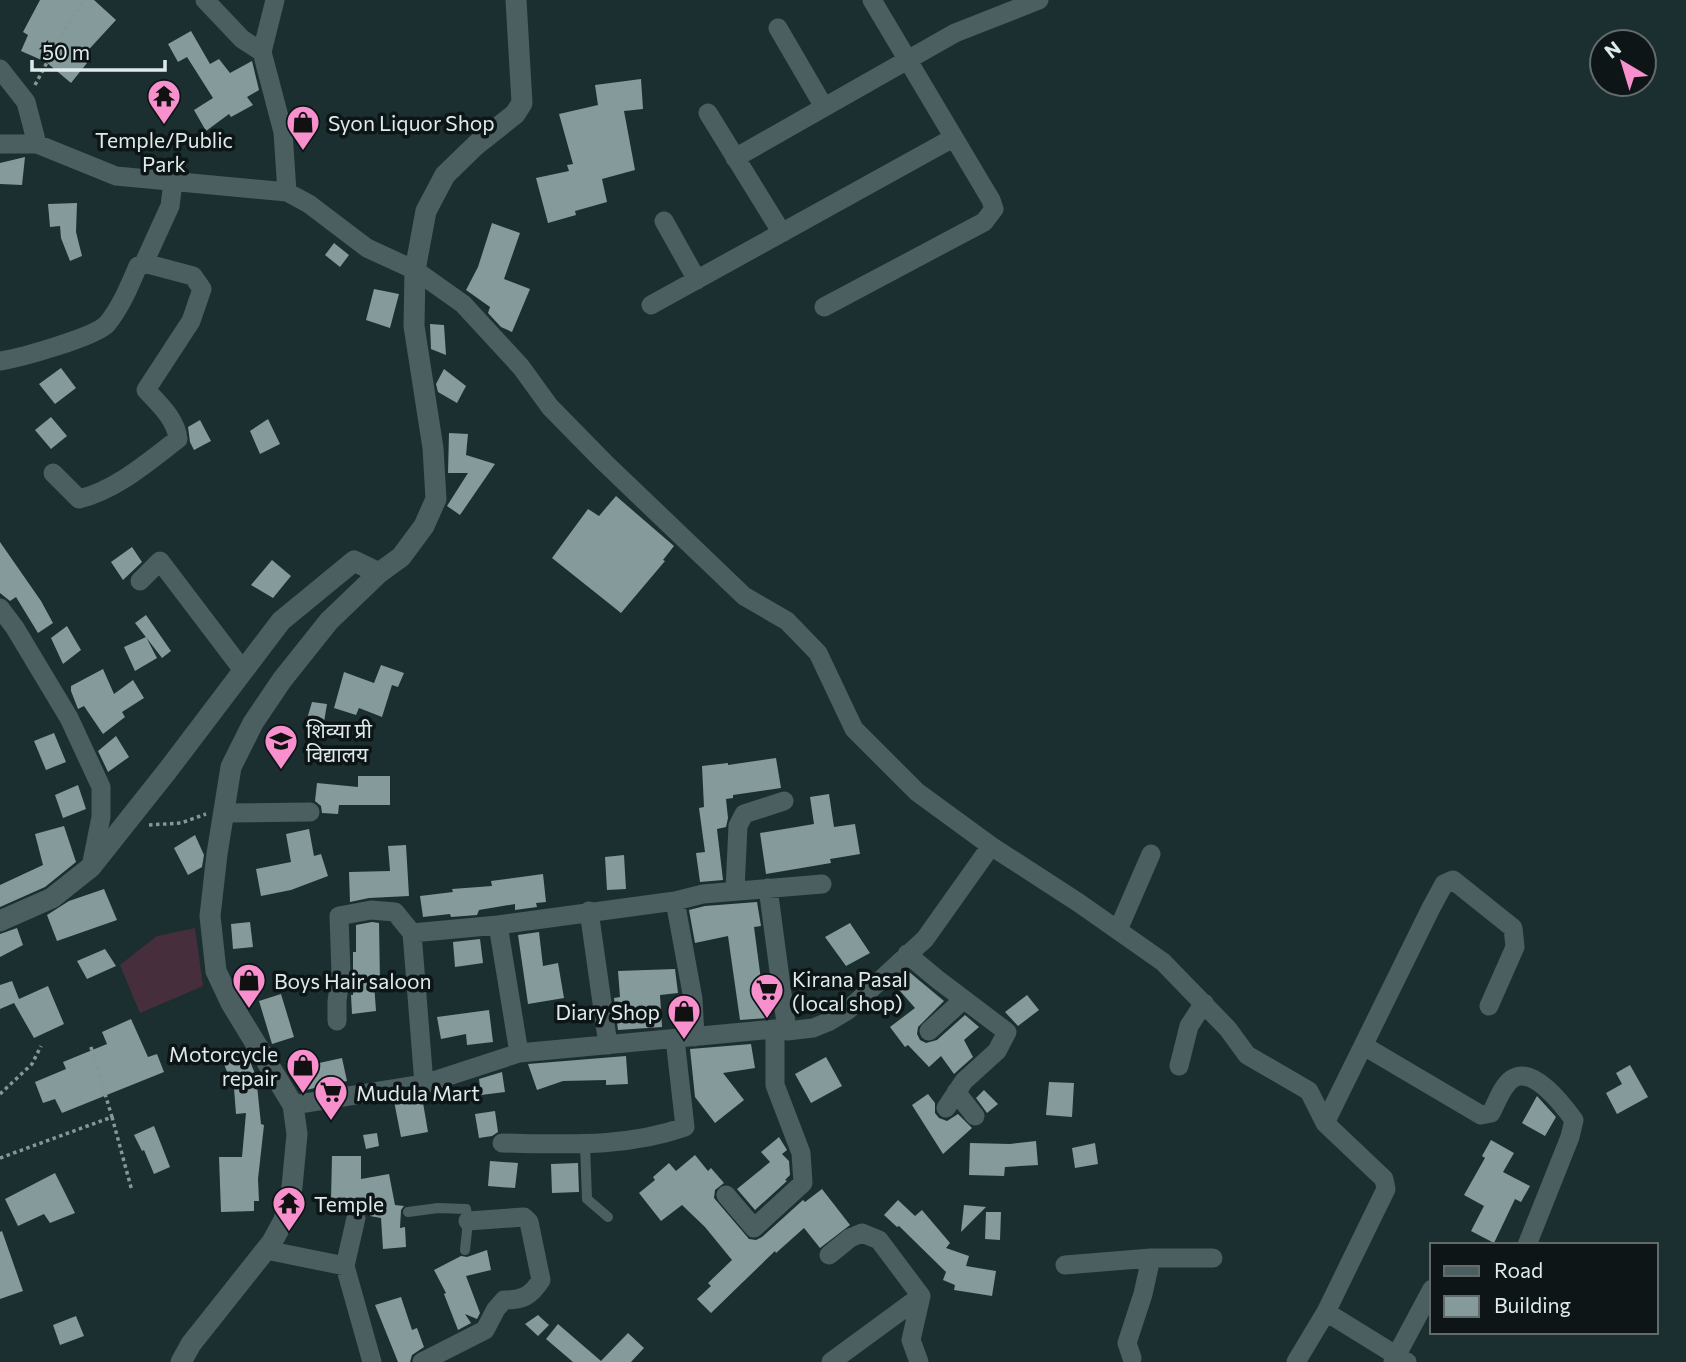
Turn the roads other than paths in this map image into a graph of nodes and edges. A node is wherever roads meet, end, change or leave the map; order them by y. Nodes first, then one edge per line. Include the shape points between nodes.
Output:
1 (205, 0) edge
2 (275, 0) edge
3 (516, 0) edge
4 (872, 0) edge
5 (1039, 0) edge
6 (778, 28) dead end
7 (262, 52) junction
8 (908, 60) junction
9 (0, 69) edge
10 (824, 107) junction
11 (708, 113) dead end
12 (953, 138) junction
13 (0, 144) edge
14 (37, 144) junction
15 (735, 158) junction
16 (173, 182) junction
17 (287, 192) junction
18 (664, 222) dead end
19 (782, 233) junction
20 (144, 263) junction
21 (415, 270) junction
22 (697, 280) junction
23 (651, 306) dead end
24 (824, 307) dead end
25 (0, 361) edge
26 (53, 472) dead end
27 (379, 573) junction
28 (140, 582) dead end
29 (0, 608) edge
30 (242, 669) junction
31 (785, 801) dead end
32 (310, 812) dead end
33 (225, 813) junction
34 (991, 846) junction
35 (1151, 854) dead end
36 (91, 867) junction
37 (822, 884) dead end
38 (768, 888) junction
39 (735, 890) junction
40 (675, 901) junction
41 (589, 911) junction
42 (0, 921) edge
43 (498, 925) junction
44 (1118, 930) junction
45 (412, 933) junction
46 (907, 954) junction
47 (964, 1000) junction
48 (1204, 1003) junction
49 (1489, 1006) dead end
50 (337, 1021) dead end
51 (781, 1030) junction
52 (929, 1031) dead end
53 (685, 1038) junction
54 (608, 1045) junction
55 (1363, 1046) junction
56 (519, 1054) junction
57 (1179, 1066) dead end
58 (424, 1084) junction
59 (293, 1105) junction
60 (975, 1116) dead end
61 (1325, 1123) junction
62 (502, 1143) dead end
63 (585, 1145) junction
64 (726, 1195) dead end
65 (408, 1212) dead end
66 (608, 1217) dead end
67 (356, 1218) dead end
68 (468, 1221) junction
69 (1528, 1243) edge
70 (266, 1250) junction
71 (465, 1251) dead end
72 (830, 1255) dead end
73 (1151, 1258) junction
74 (1213, 1258) dead end
75 (1065, 1265) dead end
76 (345, 1266) junction
77 (1430, 1293) edge
78 (921, 1296) junction
79 (1326, 1312) junction
80 (1399, 1360) edge
81 (1134, 1361) edge
82 (181, 1362) edge
83 (373, 1362) edge
84 (422, 1362) edge
85 (831, 1362) edge
86 (919, 1362) edge
87 (1296, 1362) edge

1 - 7 street via 242,39
2 - 7 street
3 - 21 main road via 522,103 445,175 426,211
4 - 8 street
5 - 8 street via 955,33
6 - 10 street
7 - 17 street via 283,132
8 - 10 street
8 - 12 street
9 - 14 street via 26,102
10 - 15 street
11 - 15 street
12 - 19 street
12 - 24 street via 991,200 992,214
13 - 14 street
14 - 16 street via 117,176
15 - 19 street
16 - 17 street
16 - 20 street via 170,206
17 - 21 street via 367,248
18 - 22 street
19 - 22 street
20 - 25 street via 138,266 106,326 42,351
20 - 26 street via 193,276 202,289 191,321 146,390 177,429 178,439 99,494 79,499
21 - 27 main road via 414,326 436,499 424,526 401,557
21 - 34 street via 463,304 521,367 550,407 744,596 787,621 818,653 854,729 917,792
22 - 23 street
27 - 30 main road via 354,561 281,621
27 - 33 main road via 329,621 253,723 231,766
28 - 30 street via 160,561
29 - 36 street via 69,718 101,788 101,817
30 - 36 main road
31 - 39 street via 744,814 738,826
32 - 33 street
33 - 59 main road via 210,916 216,971
34 - 44 street
34 - 46 street via 925,939
35 - 44 street
36 - 42 main road via 52,898
37 - 38 street
38 - 39 street
38 - 51 street
39 - 40 street
40 - 41 street
40 - 53 street via 693,999
41 - 43 street
41 - 54 street
43 - 45 street
43 - 56 street
44 - 48 street via 1163,962
45 - 50 street via 395,912 371,910 339,916
45 - 58 street
46 - 47 street
46 - 51 street via 839,1016 813,1028
47 - 52 street
47 - 60 street via 1007,1032 997,1051 964,1081 951,1100
48 - 57 street via 1189,1026
48 - 61 street via 1247,1055 1308,1091
49 - 55 street via 1515,947 1513,928 1453,880 1444,884
51 - 53 street
51 - 64 street via 775,1085 801,1153 803,1182 754,1227
53 - 54 street
53 - 63 street via 685,1127 646,1139
54 - 56 street
55 - 61 street
55 - 69 street via 1481,1115 1491,1113 1506,1085 1522,1075 1534,1079 1561,1102 1574,1120 1570,1137
56 - 58 street
58 - 59 street
59 - 70 main road via 297,1134 292,1187 284,1220
61 - 79 street via 1384,1179 1386,1189
62 - 63 street
63 - 66 lane via 587,1199
65 - 68 lane via 466,1209
67 - 76 street
68 - 71 lane
68 - 84 street via 524,1217 529,1222 541,1280 522,1300 504,1300 485,1330
70 - 76 street
70 - 82 main road
72 - 78 street via 862,1234 879,1240
73 - 74 street
73 - 75 street
73 - 81 street via 1127,1343
76 - 83 street
77 - 80 street
78 - 85 street
78 - 86 street via 911,1340
79 - 80 street
79 - 87 street

